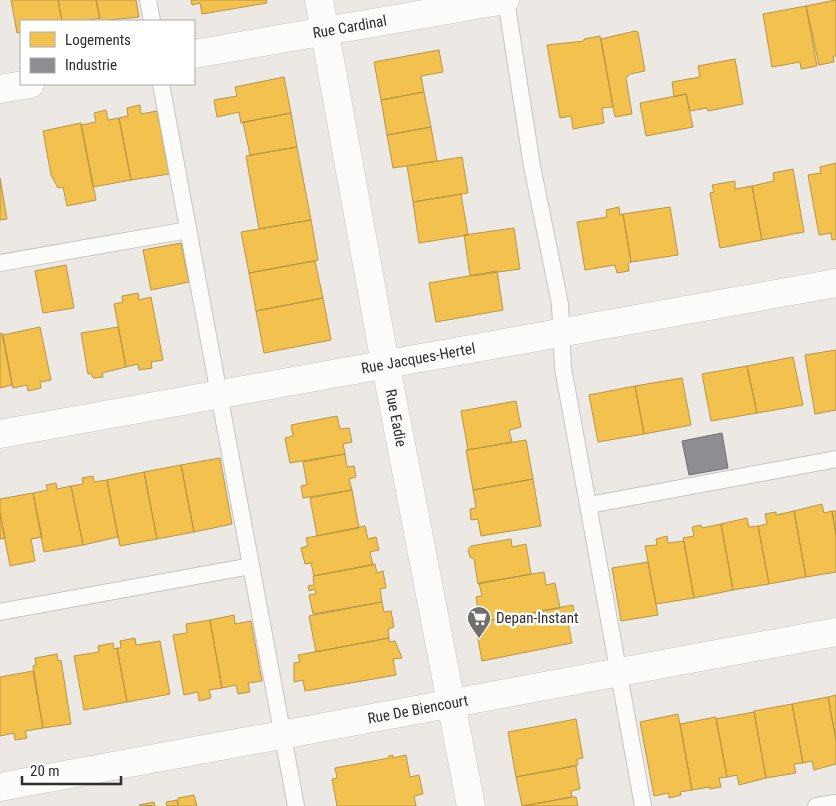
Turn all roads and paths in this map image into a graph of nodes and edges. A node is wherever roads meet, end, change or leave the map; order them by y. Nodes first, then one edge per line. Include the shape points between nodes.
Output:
1 (148, 0) edge
2 (319, 0) edge
3 (505, 0) edge
4 (152, 20) edge
5 (325, 31) junction
6 (195, 54) edge
7 (24, 85) edge
8 (162, 85) edge
9 (0, 89) edge
10 (188, 230) junction
11 (0, 263) edge
12 (836, 283) edge
13 (561, 332) junction
14 (386, 364) junction
15 (218, 395) junction
16 (0, 434) edge
17 (836, 459) edge
18 (589, 505) junction
19 (251, 566) junction
20 (0, 612) edge
21 (836, 632) edge
22 (619, 672) junction
23 (451, 702) junction
24 (283, 734) junction
25 (0, 787) edge
26 (836, 803) edge
27 (296, 806) edge
28 (471, 806) edge
29 (643, 806) edge
30 (816, 806) edge

1 - 4 lane
2 - 5 street, Rue Eadie
3 - 5 street, Rue Cardinal
3 - 13 lane via 532,166 560,304
5 - 6 street, Rue Cardinal
5 - 14 street, Rue Eadie
7 - 9 street
8 - 10 lane
10 - 11 lane
10 - 15 lane
12 - 13 street, Rue Jacques-Hertel
13 - 14 street, Rue Jacques-Hertel
13 - 18 lane via 564,368
14 - 15 street, Rue Jacques-Hertel
14 - 23 street, Rue Eadie
15 - 16 street, Rue Jacques-Hertel
15 - 19 lane
17 - 18 lane
18 - 22 lane
19 - 20 lane
19 - 24 lane
21 - 22 street, Rue De Biencourt
22 - 23 street, Rue De Biencourt
22 - 29 lane
23 - 24 street, Rue De Biencourt
23 - 28 street, Rue Eadie
24 - 25 street, Rue De Biencourt
24 - 27 lane
26 - 30 lane

